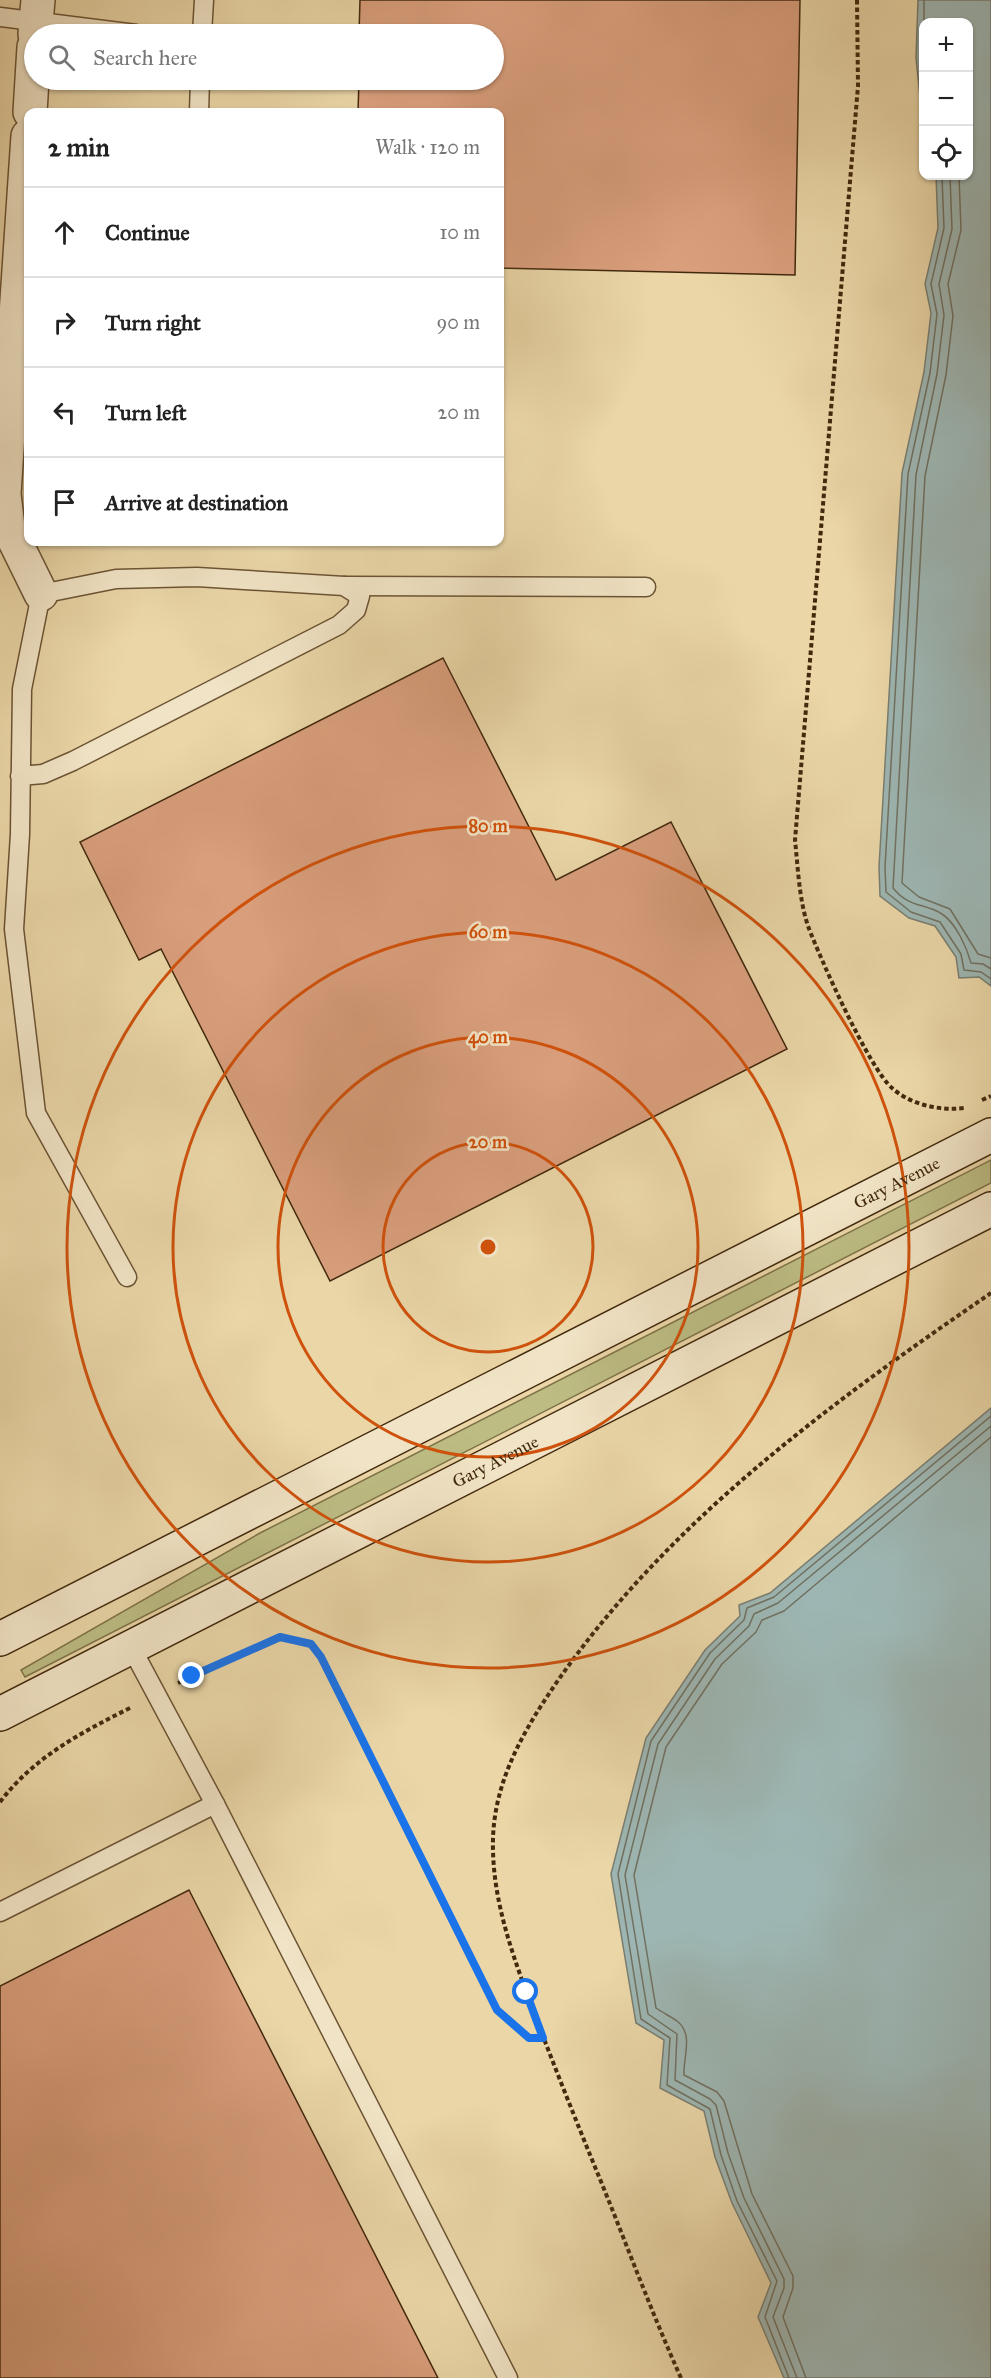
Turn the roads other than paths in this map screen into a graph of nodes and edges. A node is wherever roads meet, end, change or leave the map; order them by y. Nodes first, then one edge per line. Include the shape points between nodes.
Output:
1 (204, 0) edge
2 (0, 17) edge
3 (28, 24) edge
4 (203, 24) edge
5 (32, 90) edge
6 (200, 90) edge
7 (30, 108) edge
8 (199, 108) edge
9 (24, 196) edge
10 (4, 529) edge
11 (344, 586) junction
12 (646, 587) dead end
13 (41, 594) junction
14 (20, 776) junction
15 (991, 1135) edge
16 (991, 1209) edge
17 (127, 1277) dead end
18 (0, 1639) edge
19 (131, 1647) junction
20 (0, 1714) edge
21 (215, 1804) junction
22 (0, 1912) edge
23 (508, 2378) edge

1 - 4 lane
2 - 3 lane
5 - 7 main road
6 - 8 lane
9 - 10 main road
10 - 13 main road
11 - 12 lane
11 - 13 lane via 197,577 116,579
11 - 14 lane via 360,596 356,610 339,625 73,761 43,774
13 - 14 lane via 22,689
14 - 17 lane via 21,834 14,929 36,1113
15 - 18 main road, Gary Avenue
16 - 19 main road, Gary Avenue
19 - 20 main road, Gary Avenue
19 - 21 lane
21 - 22 lane
21 - 23 lane

